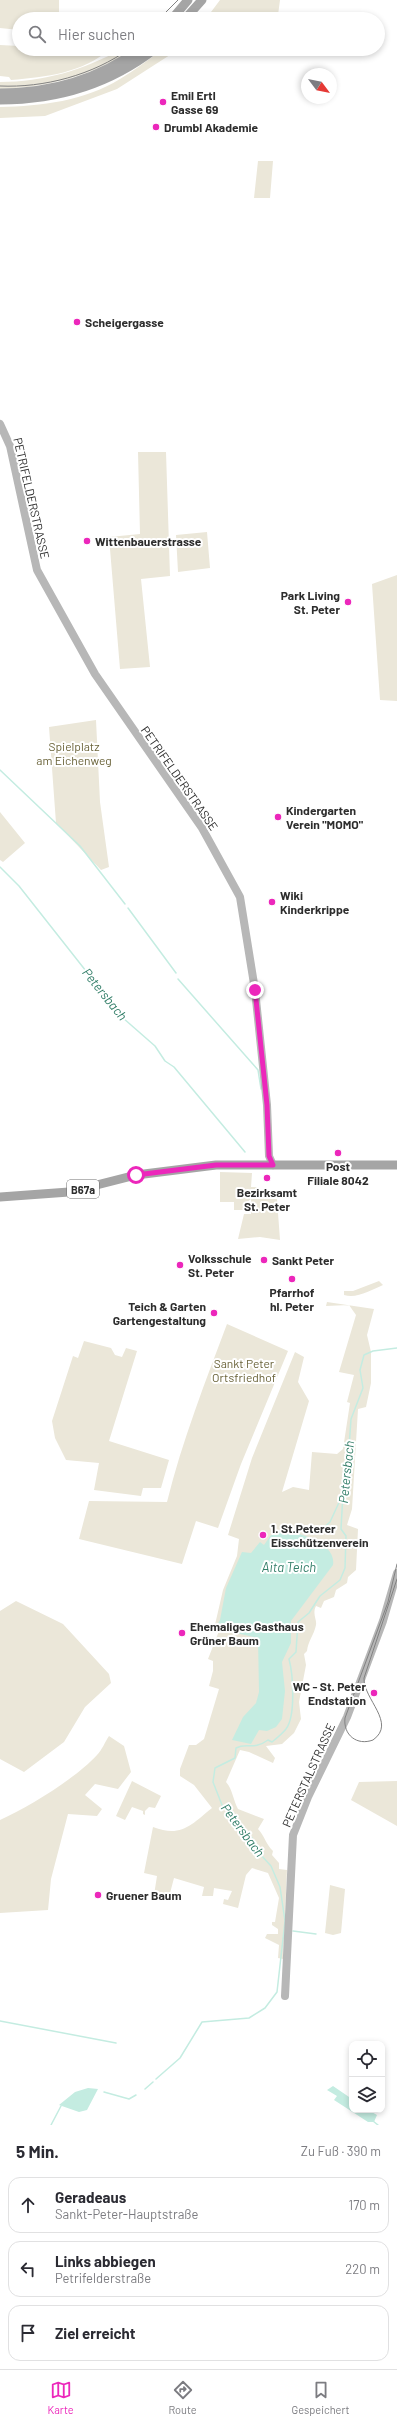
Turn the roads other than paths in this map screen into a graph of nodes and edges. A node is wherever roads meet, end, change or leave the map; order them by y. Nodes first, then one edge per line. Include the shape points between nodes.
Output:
1 (188, 0) edge
2 (202, 0) edge
3 (178, 12) edge
4 (191, 12) edge
5 (129, 56) edge
6 (144, 56) edge
7 (0, 93) edge
8 (0, 100) edge
9 (0, 424) edge
10 (273, 1165) junction
11 (397, 1165) edge
12 (0, 1198) edge
13 (397, 1573) edge
14 (285, 1996) dead end

1 - 3 main road
2 - 4 main road
5 - 7 main road via 74,83 26,92
6 - 8 main road via 125,69 67,93 44,98
9 - 10 main road, PETRIFELDERSTRASSE via 10,446 37,570 95,674 202,828 240,897 255,990 267,1105 269,1156
10 - 11 main road, B67a
10 - 12 main road, B67a via 216,1165 136,1175 69,1192
13 - 14 main road, PETERSTALSTRASSE via 383,1621 347,1717 308,1797 294,1835

